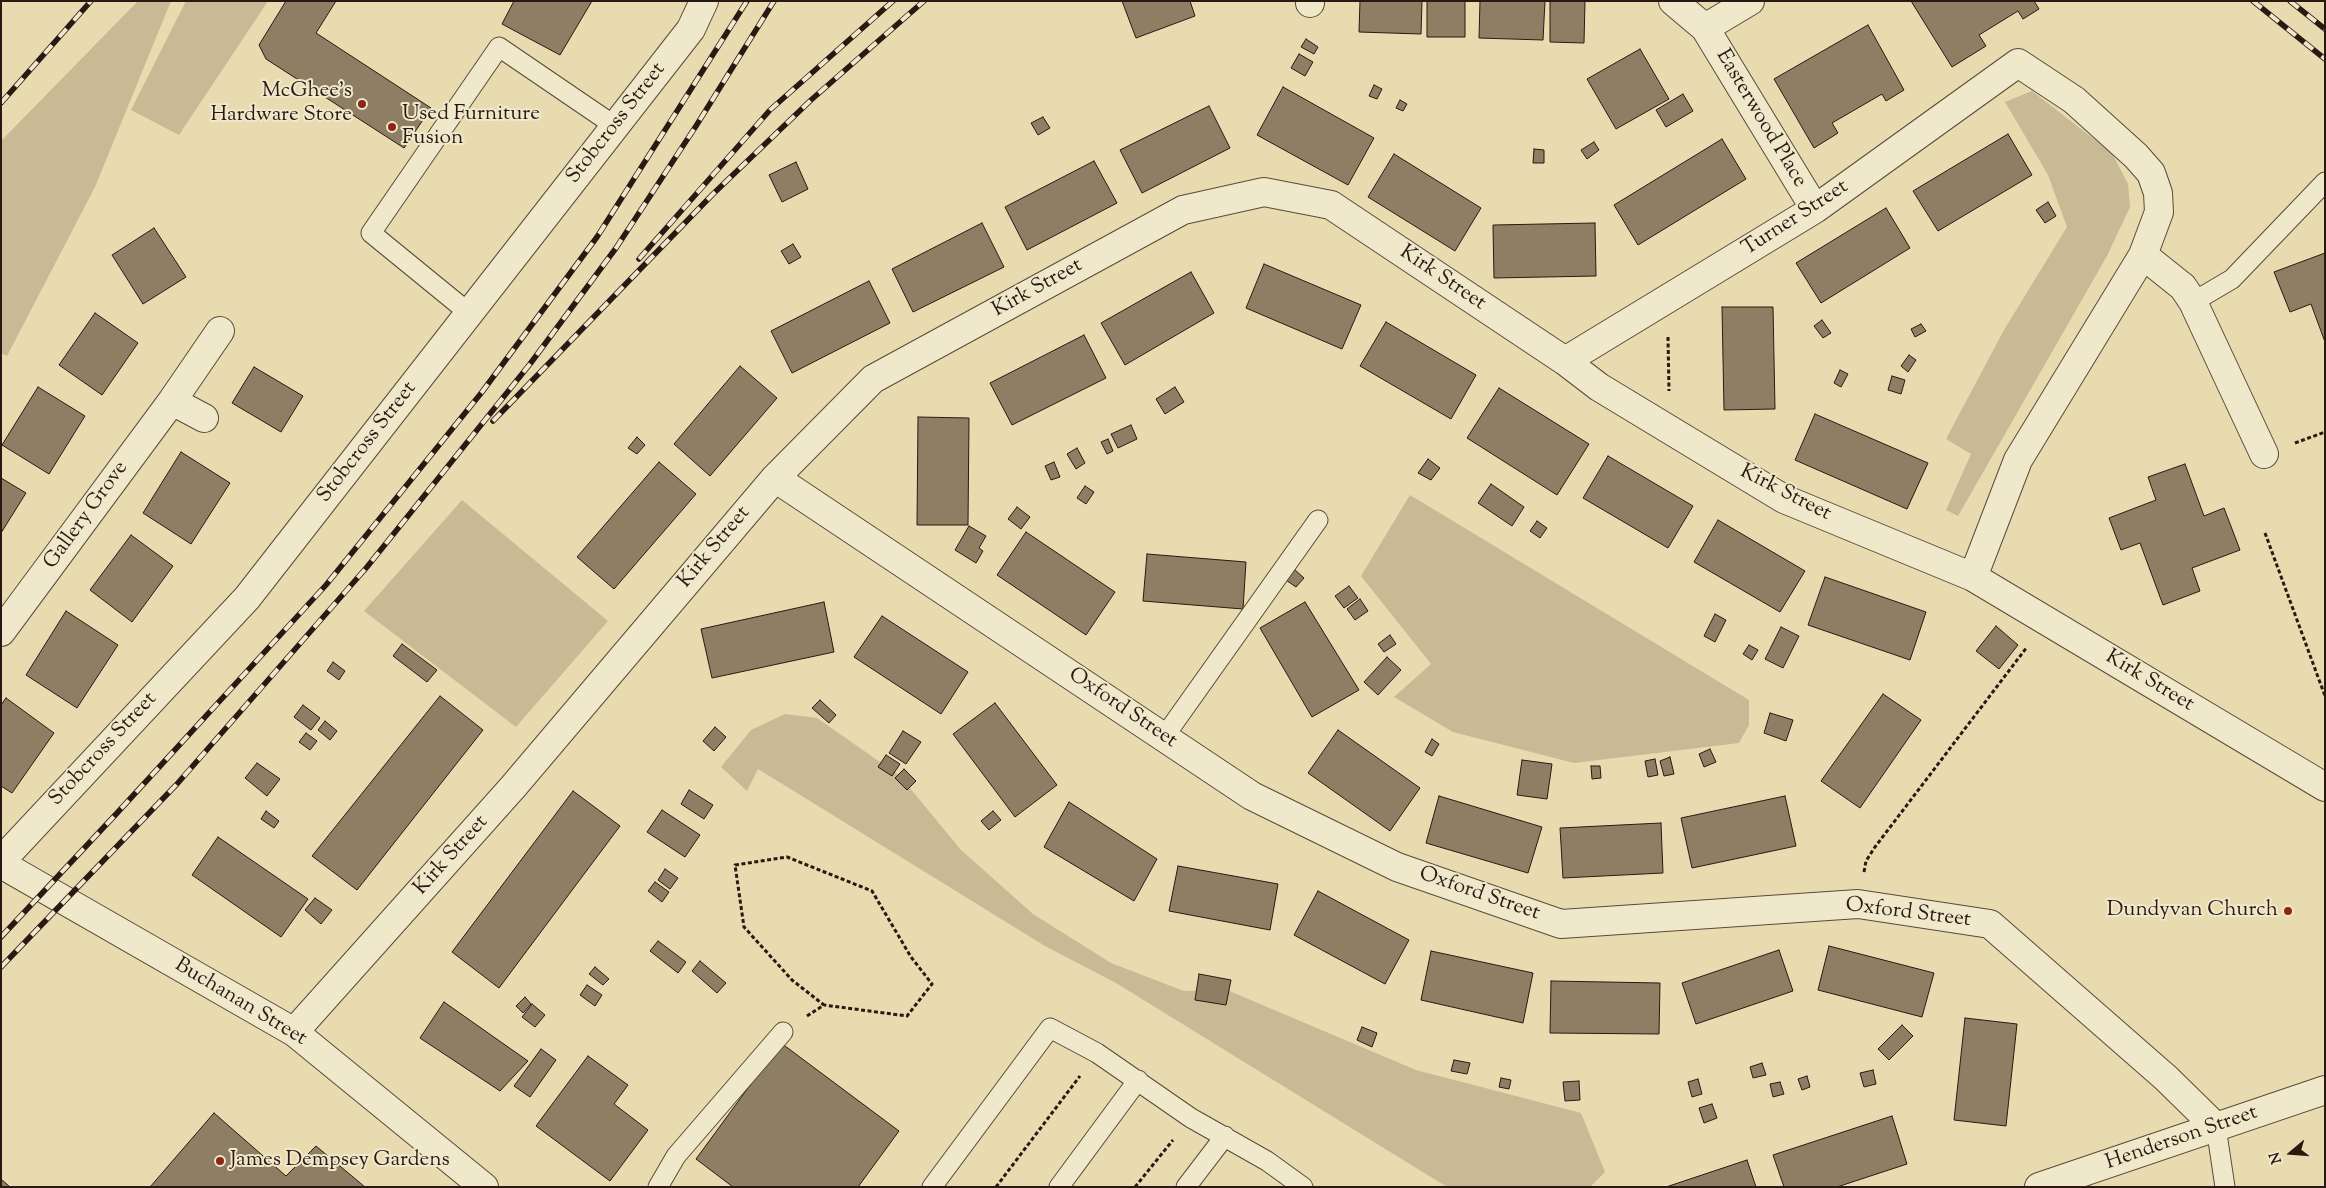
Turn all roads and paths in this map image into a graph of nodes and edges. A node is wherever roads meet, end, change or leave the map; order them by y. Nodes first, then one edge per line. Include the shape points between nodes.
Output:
1 (704, 1) edge
2 (1673, 1) edge
3 (1750, 1) edge
4 (1705, 28) junction
5 (615, 126) junction
6 (2325, 182) edge
7 (1815, 209) junction
8 (2143, 255) junction
9 (1668, 299) junction
10 (2192, 302) junction
11 (470, 312) junction
12 (220, 331) dead end
13 (1565, 361) junction
14 (172, 401) junction
15 (204, 418) dead end
16 (1682, 437) junction
17 (2264, 454) dead end
18 (775, 478) junction
19 (1318, 520) dead end
20 (2265, 533) dead end
21 (1973, 578) junction
22 (2046, 621) junction
23 (1, 632) edge
24 (2325, 696) edge
25 (1164, 737) junction
26 (2325, 787) edge
27 (1, 863) edge
28 (1858, 904) junction
29 (824, 1005) junction
30 (294, 1032) junction
31 (783, 1032) joint
32 (1097, 1053) junction
33 (1138, 1080) junction
34 (2325, 1090) edge
35 (1191, 1118) junction
36 (2216, 1127) junction
37 (1225, 1136) junction
38 (484, 1187) edge
39 (658, 1187) edge
40 (932, 1187) edge
41 (996, 1187) edge
42 (1059, 1187) edge
43 (1136, 1187) edge
44 (1186, 1187) edge
45 (1303, 1187) edge
46 (2039, 1187) edge
47 (2225, 1187) edge

1 - 5 street, Stobcross Street via 691,29
2 - 4 street, Easterwood Place
3 - 4 street, Easterwood Place
4 - 7 street, Easterwood Place
5 - 11 street, Stobcross Street
5 - 11 lane via 500,47 371,233
6 - 10 lane via 2232,280
7 - 8 street, Turner Street via 2018,63 2074,100 2151,173 2158,193 2159,212
7 - 9 street, Turner Street
8 - 10 street via 2183,287
8 - 21 street via 2018,460
9 - 13 street, Turner Street
9 - 16 path via 1669,399
10 - 17 street
11 - 27 street, Stobcross Street via 247,598
12 - 14 street, Gallery Grove
13 - 16 street, Kirk Street via 1600,387
13 - 18 street, Kirk Street via 1331,205 1264,192 1183,210 872,379
14 - 15 street
14 - 23 street, Gallery Grove
16 - 21 street, Kirk Street via 1784,499
18 - 25 street, Oxford Street
18 - 30 street, Kirk Street via 513,787
19 - 25 lane
20 - 24 path
21 - 22 street, Kirk Street
22 - 26 street, Kirk Street
22 - 28 path via 1875,847 1866,861
25 - 28 street, Oxford Street via 1252,796 1397,866 1561,924
27 - 30 street, Buchanan Street
28 - 36 street, Oxford Street via 1990,924 2166,1078
29 - 29 path via 906,1016 932,984 872,891 787,857 735,865 744,927 792,980
29 - 31 path
30 - 38 street, Buchanan Street
31 - 39 lane via 676,1156
32 - 33 lane
32 - 40 lane via 1050,1028
32 - 41 path
33 - 35 lane
33 - 42 lane
34 - 36 street, Henderson Street
35 - 37 lane
35 - 43 path
36 - 46 street, Henderson Street
36 - 47 lane
37 - 44 lane
37 - 45 lane

